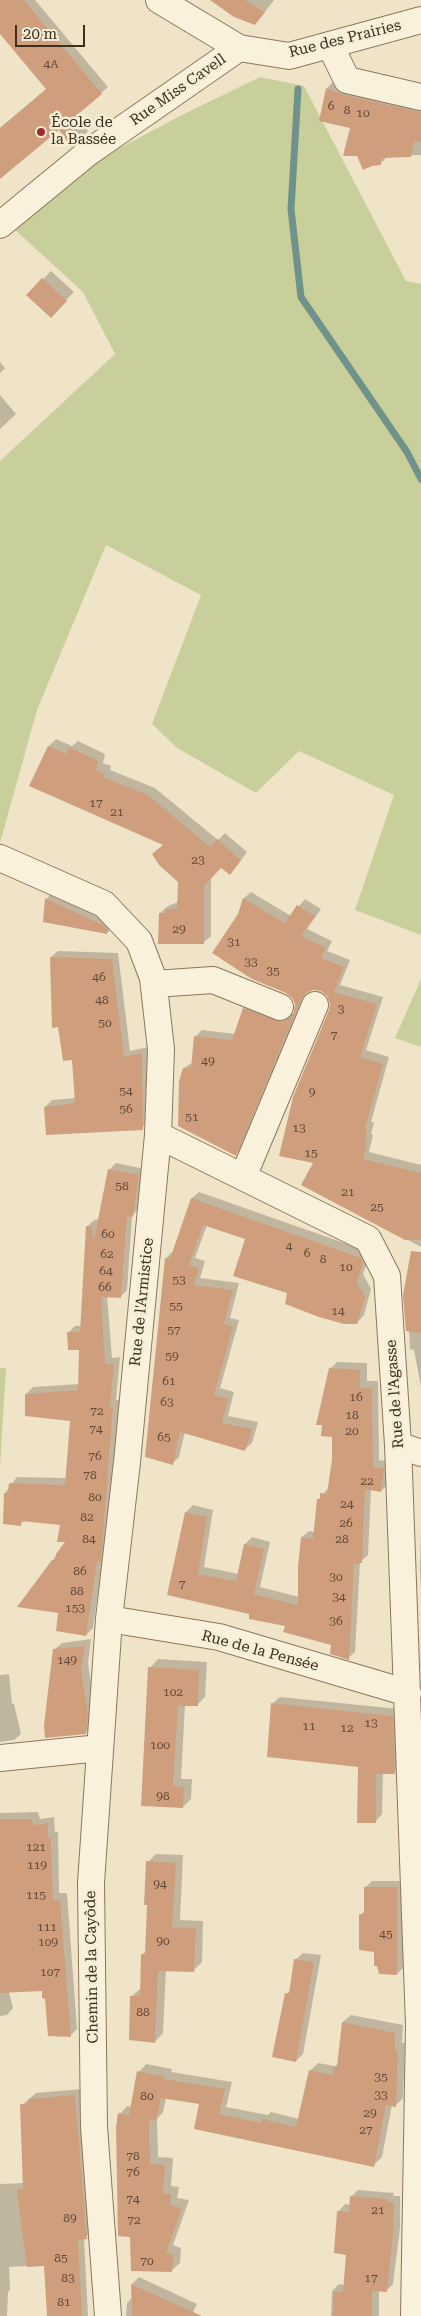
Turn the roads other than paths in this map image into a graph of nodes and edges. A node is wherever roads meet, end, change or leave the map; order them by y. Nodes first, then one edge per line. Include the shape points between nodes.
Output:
1 (159, 0) edge
2 (421, 20) edge
3 (330, 45) junction
4 (238, 48) junction
5 (421, 97) edge
6 (0, 224) edge
7 (0, 858) edge
8 (154, 984) junction
9 (316, 1005) dead end
10 (280, 1007) dead end
11 (158, 1135) junction
12 (243, 1177) junction
13 (410, 1449) edge
14 (109, 1619) junction
15 (408, 1693) junction
16 (100, 1748) junction
17 (0, 1758) edge
18 (108, 2316) edge
19 (414, 2316) edge

1 - 4 street
2 - 3 street, Rue des Prairies
3 - 4 street, Rue des Prairies via 289,56
3 - 5 street via 347,80
4 - 6 street, Rue Miss Cavell via 89,152
7 - 8 street, Rue de l'Armistice via 104,904 139,941
8 - 10 street via 213,980
8 - 11 street, Rue de l'Armistice via 162,1049
9 - 12 street
11 - 12 street, Rue de l'Agasse
11 - 14 street, Rue de l'Armistice
12 - 13 street, Rue de l'Agasse via 368,1239 387,1276
13 - 15 street, Rue de l'Agasse
14 - 15 street, Rue de la Pensée via 219,1637
14 - 16 street, Chemin de la Cayôde
15 - 19 street, Rue de l'Agasse via 419,2025
16 - 17 street
16 - 18 street, Chemin de la Cayôde via 91,1883 94,2127

